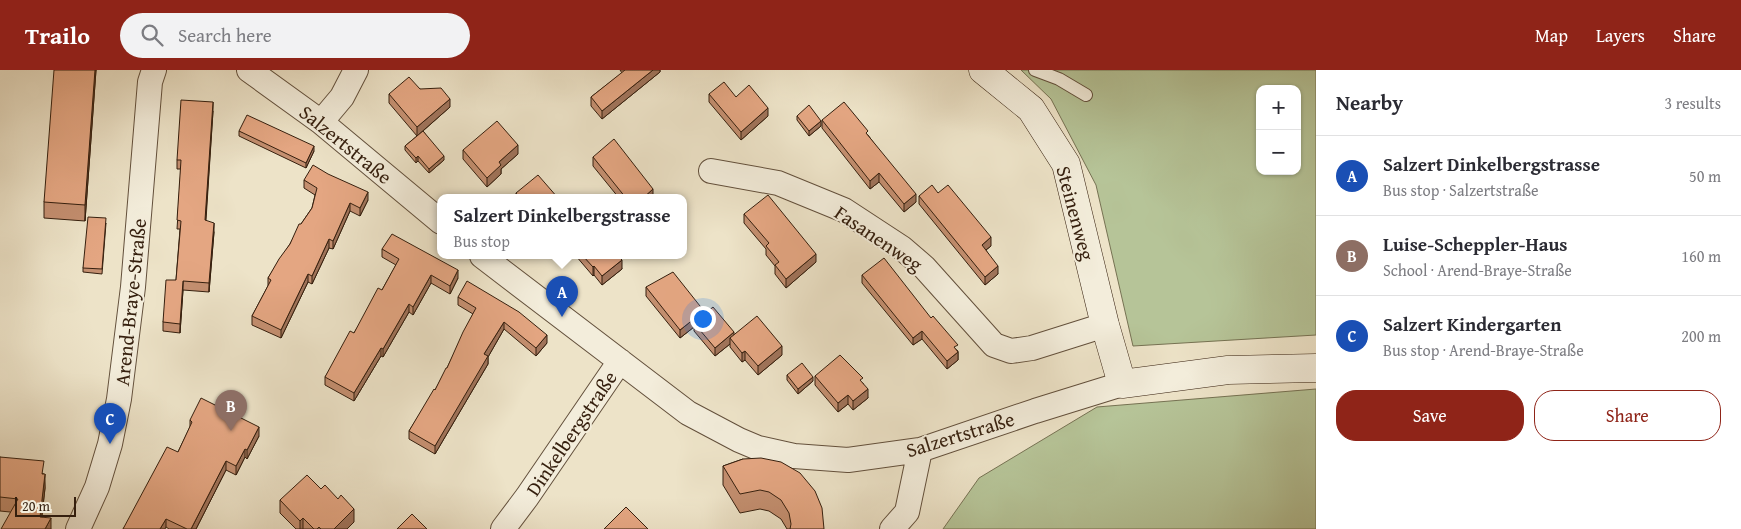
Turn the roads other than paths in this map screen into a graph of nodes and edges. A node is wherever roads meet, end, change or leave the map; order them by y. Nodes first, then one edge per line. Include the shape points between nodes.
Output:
1 (154, 70) edge
2 (249, 70) edge
3 (356, 70) edge
4 (983, 70) edge
5 (1035, 70) edge
6 (1086, 95) dead end
7 (321, 122) junction
8 (711, 171) dead end
9 (437, 219) edge
10 (486, 259) edge
11 (1105, 325) junction
12 (620, 361) junction
13 (1316, 368) edge
14 (1122, 384) junction
15 (920, 450) junction
16 (78, 529) edge
17 (503, 529) edge
18 (892, 529) edge

1 - 16 street, Arend-Braye-Straße via 150,82 134,287 119,399 97,487
2 - 7 street, Salzertstraße
3 - 7 street via 342,97
4 - 11 street, Steinenweg via 1031,109 1066,164
5 - 6 lane
7 - 9 street, Salzertstraße
8 - 11 street, Fasanenweg via 778,183 844,210 924,266 994,345 1011,351 1032,348
10 - 12 street, Salzertstraße
11 - 14 street, Steinenweg
12 - 15 street, Salzertstraße via 688,413 758,448 794,456 848,460
12 - 17 street, Dinkelbergstraße
13 - 14 street, Salzertstraße via 1228,370
14 - 15 street, Salzertstraße
15 - 18 street via 907,512

